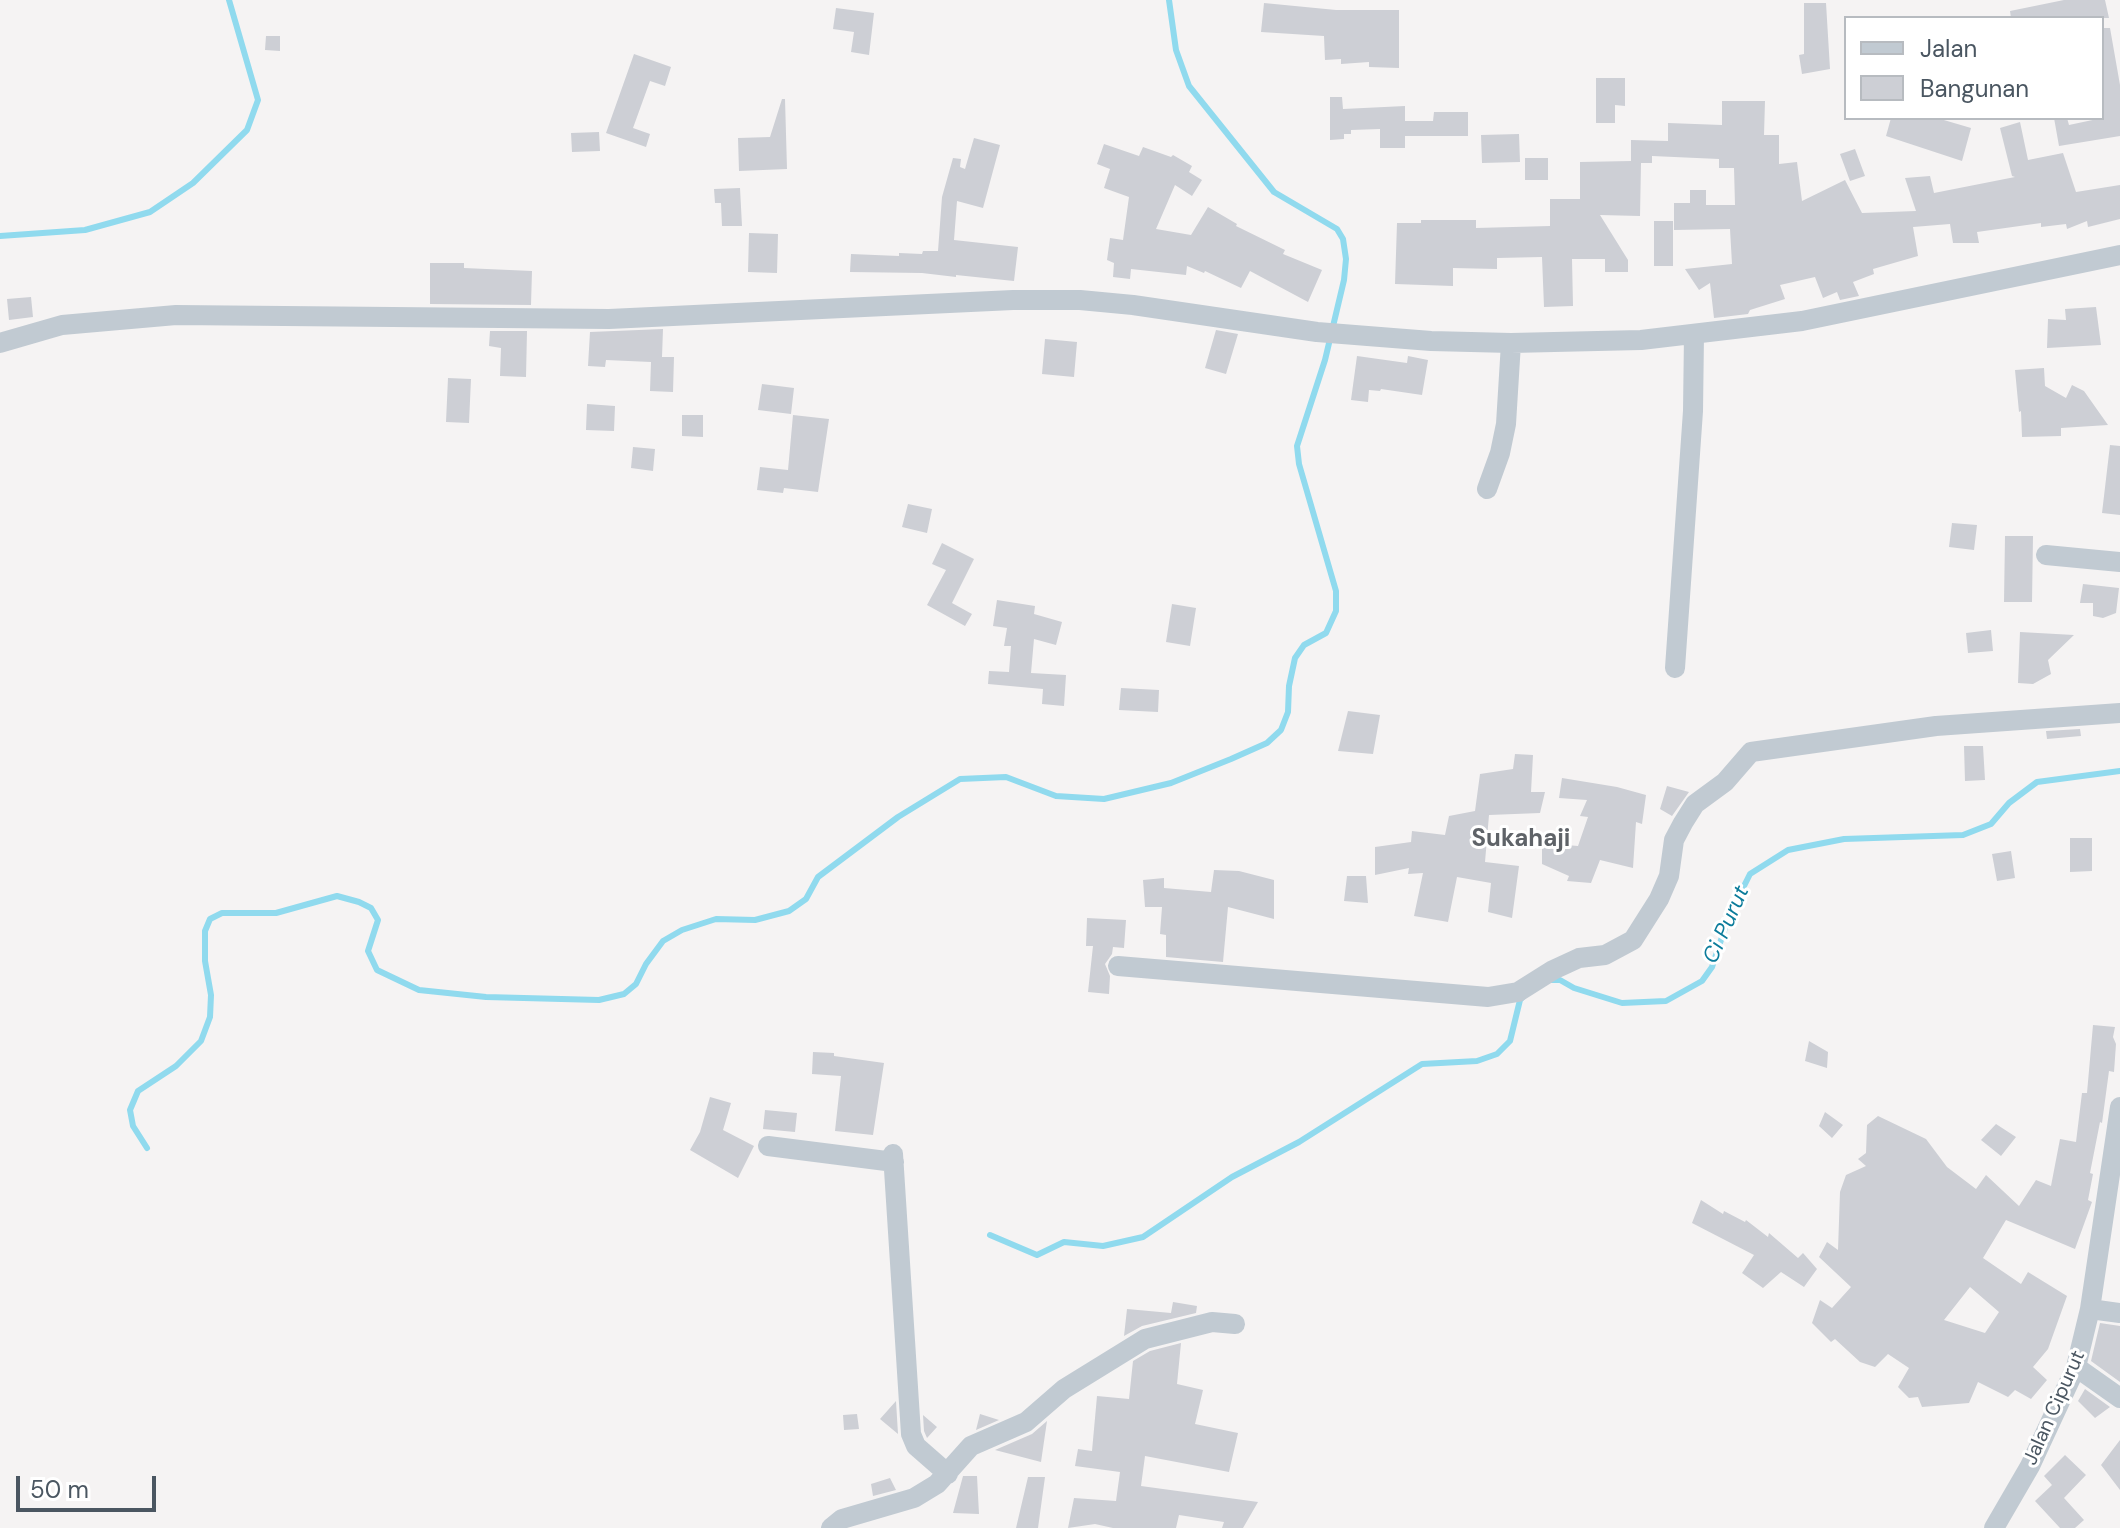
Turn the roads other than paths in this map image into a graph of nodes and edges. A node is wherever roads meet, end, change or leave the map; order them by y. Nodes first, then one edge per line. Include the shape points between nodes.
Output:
1 (2120, 255) edge
2 (1694, 335) junction
3 (0, 343) edge
4 (1511, 343) junction
5 (1487, 489) dead end
6 (2046, 555) dead end
7 (2120, 562) edge
8 (1675, 668) dead end
9 (2120, 713) edge
10 (1118, 966) dead end
11 (2120, 1107) edge
12 (768, 1146) dead end
13 (2090, 1309) junction
14 (2120, 1313) edge
15 (1235, 1324) dead end
16 (2076, 1367) junction
17 (2120, 1398) edge
18 (948, 1474) junction
19 (831, 1528) edge
20 (1994, 1528) edge

1 - 2 street via 1802,321
2 - 4 street
2 - 8 street
3 - 4 street via 62,325 176,315 624,319 1080,300 1339,335
4 - 5 street via 1506,424
6 - 7 street
9 - 10 street via 1936,726 1751,752 1725,782 1695,804 1674,840 1669,876 1659,899 1633,940 1605,955 1579,958 1518,992 1488,997
11 - 13 street, Jalan Cipurut
12 - 18 street via 893,1158 911,1434 916,1446
13 - 14 street
13 - 16 street, Jalan Cipurut
15 - 18 street via 1212,1322 1145,1339 1064,1389 1026,1422 971,1446
16 - 17 street
16 - 20 street, Jalan Cipurut
18 - 19 street via 914,1498 842,1519

